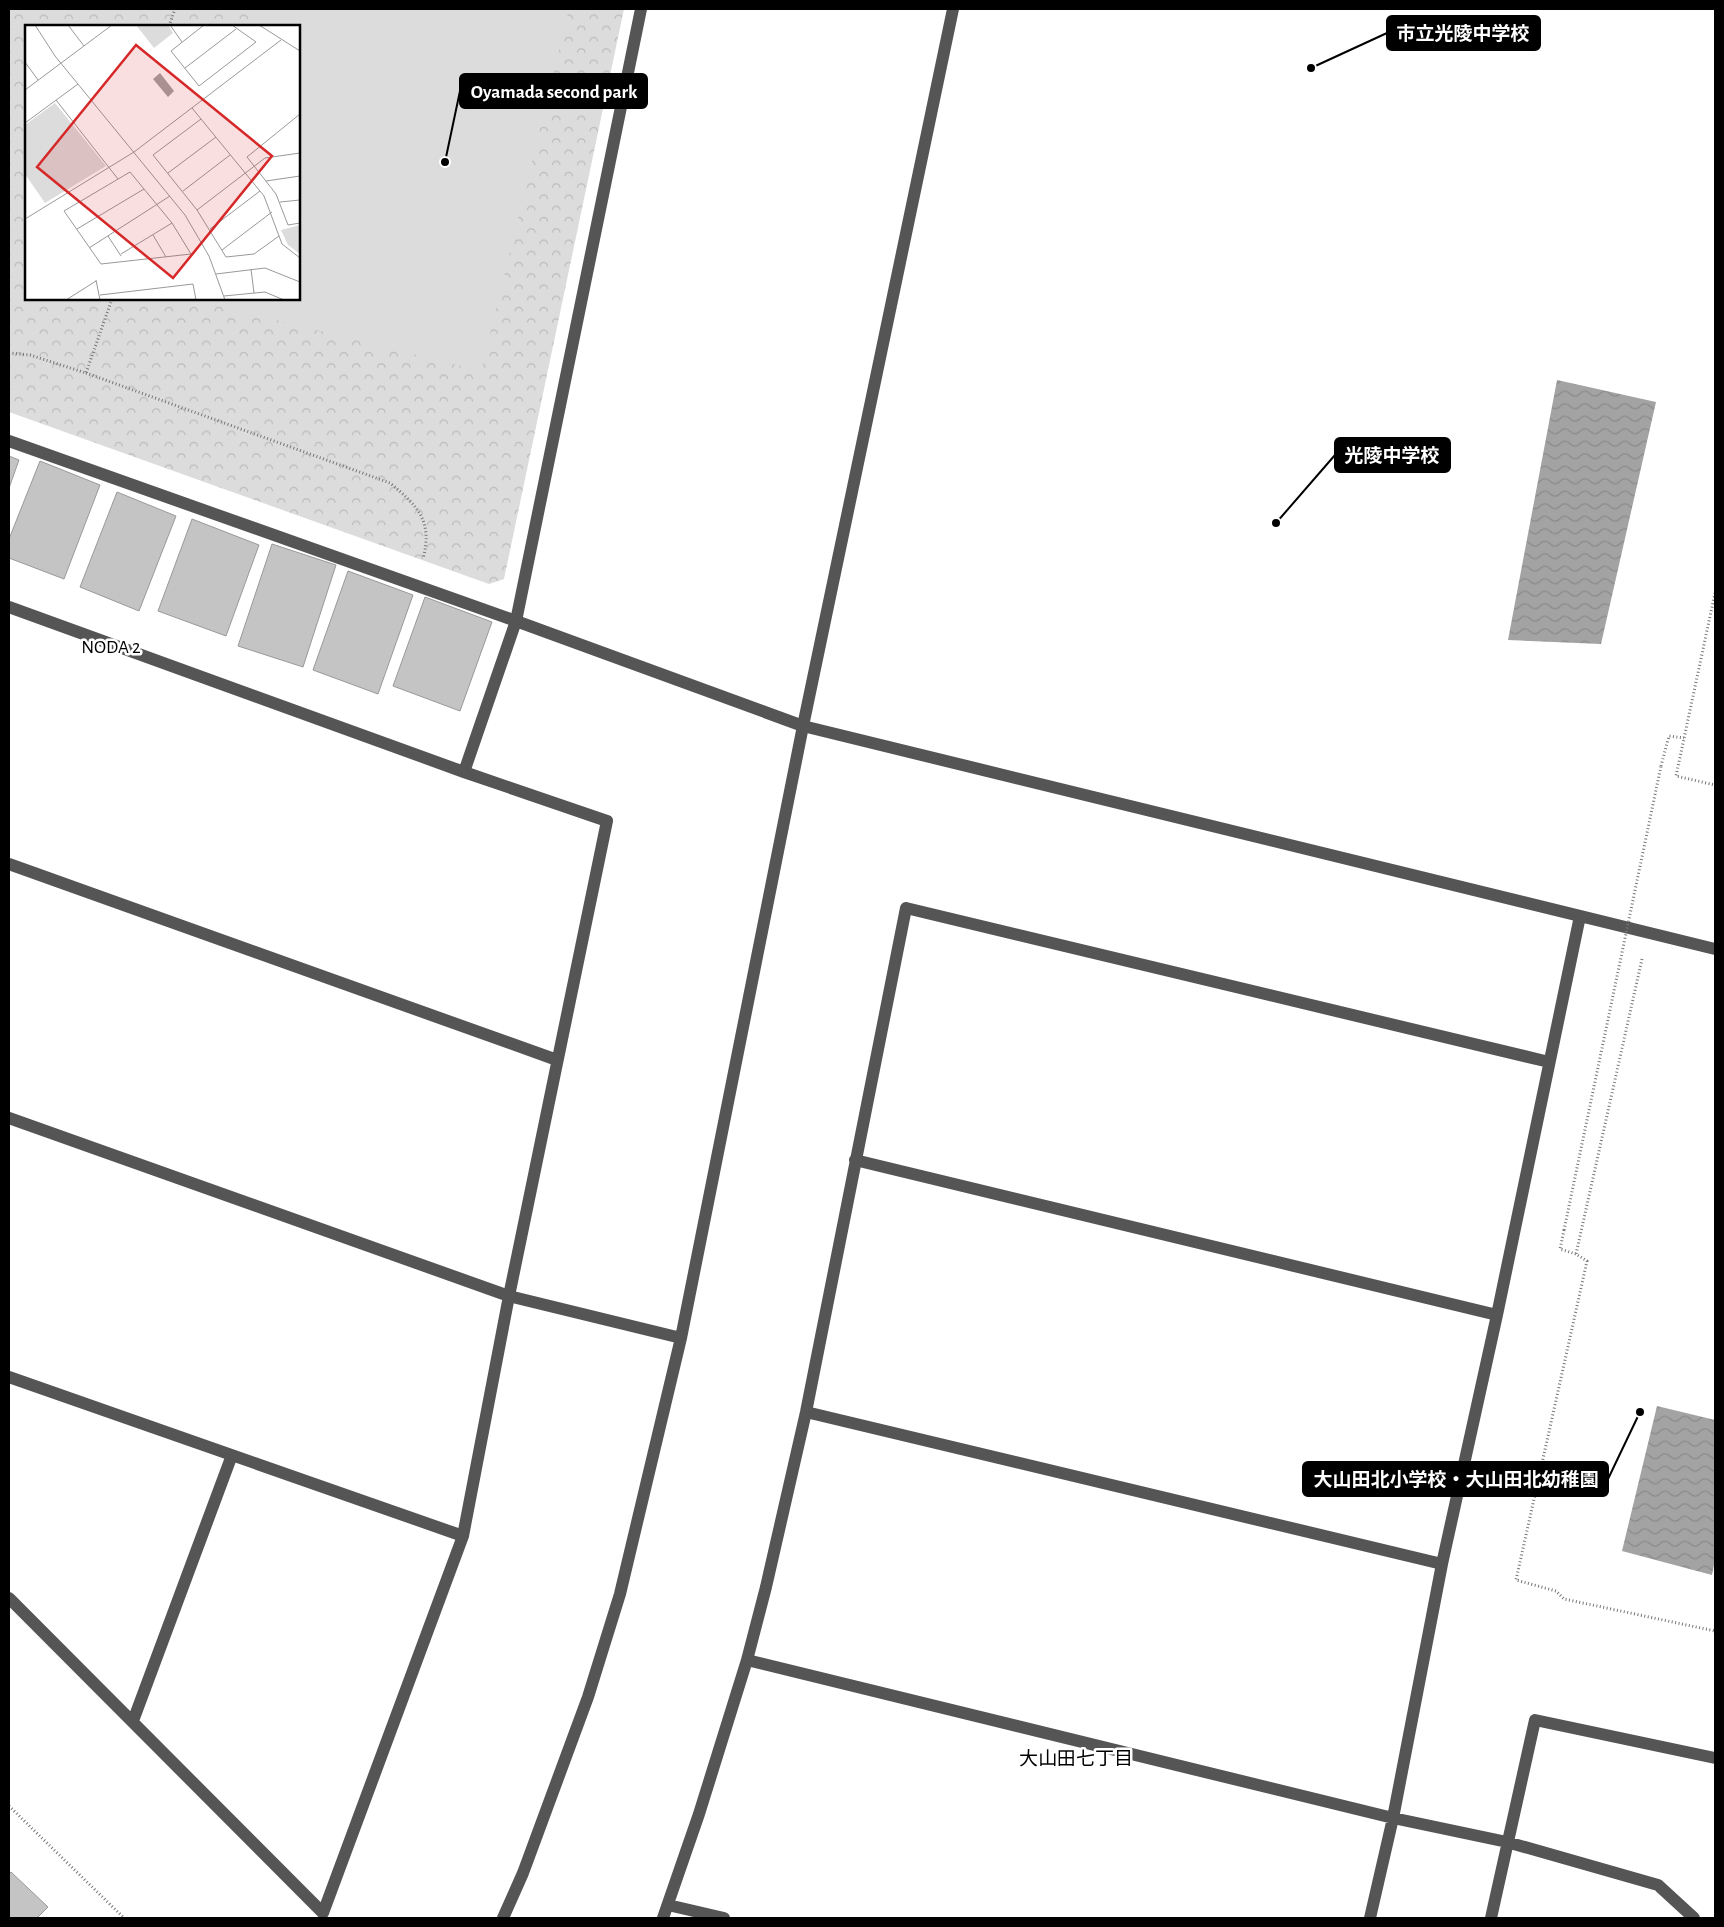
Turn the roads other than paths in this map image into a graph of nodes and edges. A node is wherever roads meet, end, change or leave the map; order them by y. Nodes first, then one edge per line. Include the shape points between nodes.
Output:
1 (642, 9) edge
2 (953, 9) edge
3 (9, 441) edge
4 (9, 607) edge
5 (516, 621) junction
6 (803, 726) junction
7 (464, 772) junction
8 (9, 864) edge
9 (1580, 916) junction
10 (1715, 949) edge
11 (557, 1060) junction
12 (1549, 1062) junction
13 (9, 1118) edge
14 (855, 1160) junction
15 (509, 1296) junction
16 (1497, 1315) junction
17 (681, 1338) junction
18 (9, 1377) edge
19 (806, 1412) junction
20 (232, 1455) junction
21 (463, 1536) junction
22 (1442, 1564) junction
23 (9, 1598) edge
24 (747, 1660) junction
25 (133, 1721) junction
26 (1715, 1758) edge
27 (1393, 1818) junction
28 (1507, 1842) junction
29 (668, 1905) junction
30 (503, 1918) edge
31 (663, 1918) edge
32 (724, 1918) edge
33 (1370, 1918) edge
34 (1490, 1918) edge
35 (1694, 1918) edge

1 - 5 street
2 - 6 street
3 - 5 street
4 - 7 street
5 - 6 street
5 - 7 street
6 - 9 street
6 - 17 street
7 - 11 street via 607,821
8 - 11 street
9 - 10 street
9 - 12 street
11 - 15 street
12 - 14 street via 906,908
12 - 16 street
13 - 15 street
14 - 16 street
14 - 19 street
15 - 17 street
15 - 21 street
16 - 22 street
17 - 30 street via 620,1594 588,1697 523,1873
18 - 20 street
19 - 22 street
19 - 24 street
20 - 21 street
20 - 25 street
21 - 25 street via 324,1913
22 - 27 street
23 - 25 street
24 - 27 street
24 - 29 street
26 - 28 street via 1535,1720
27 - 28 street
27 - 33 street
28 - 34 street
28 - 35 street via 1658,1885
29 - 31 street
29 - 32 street

